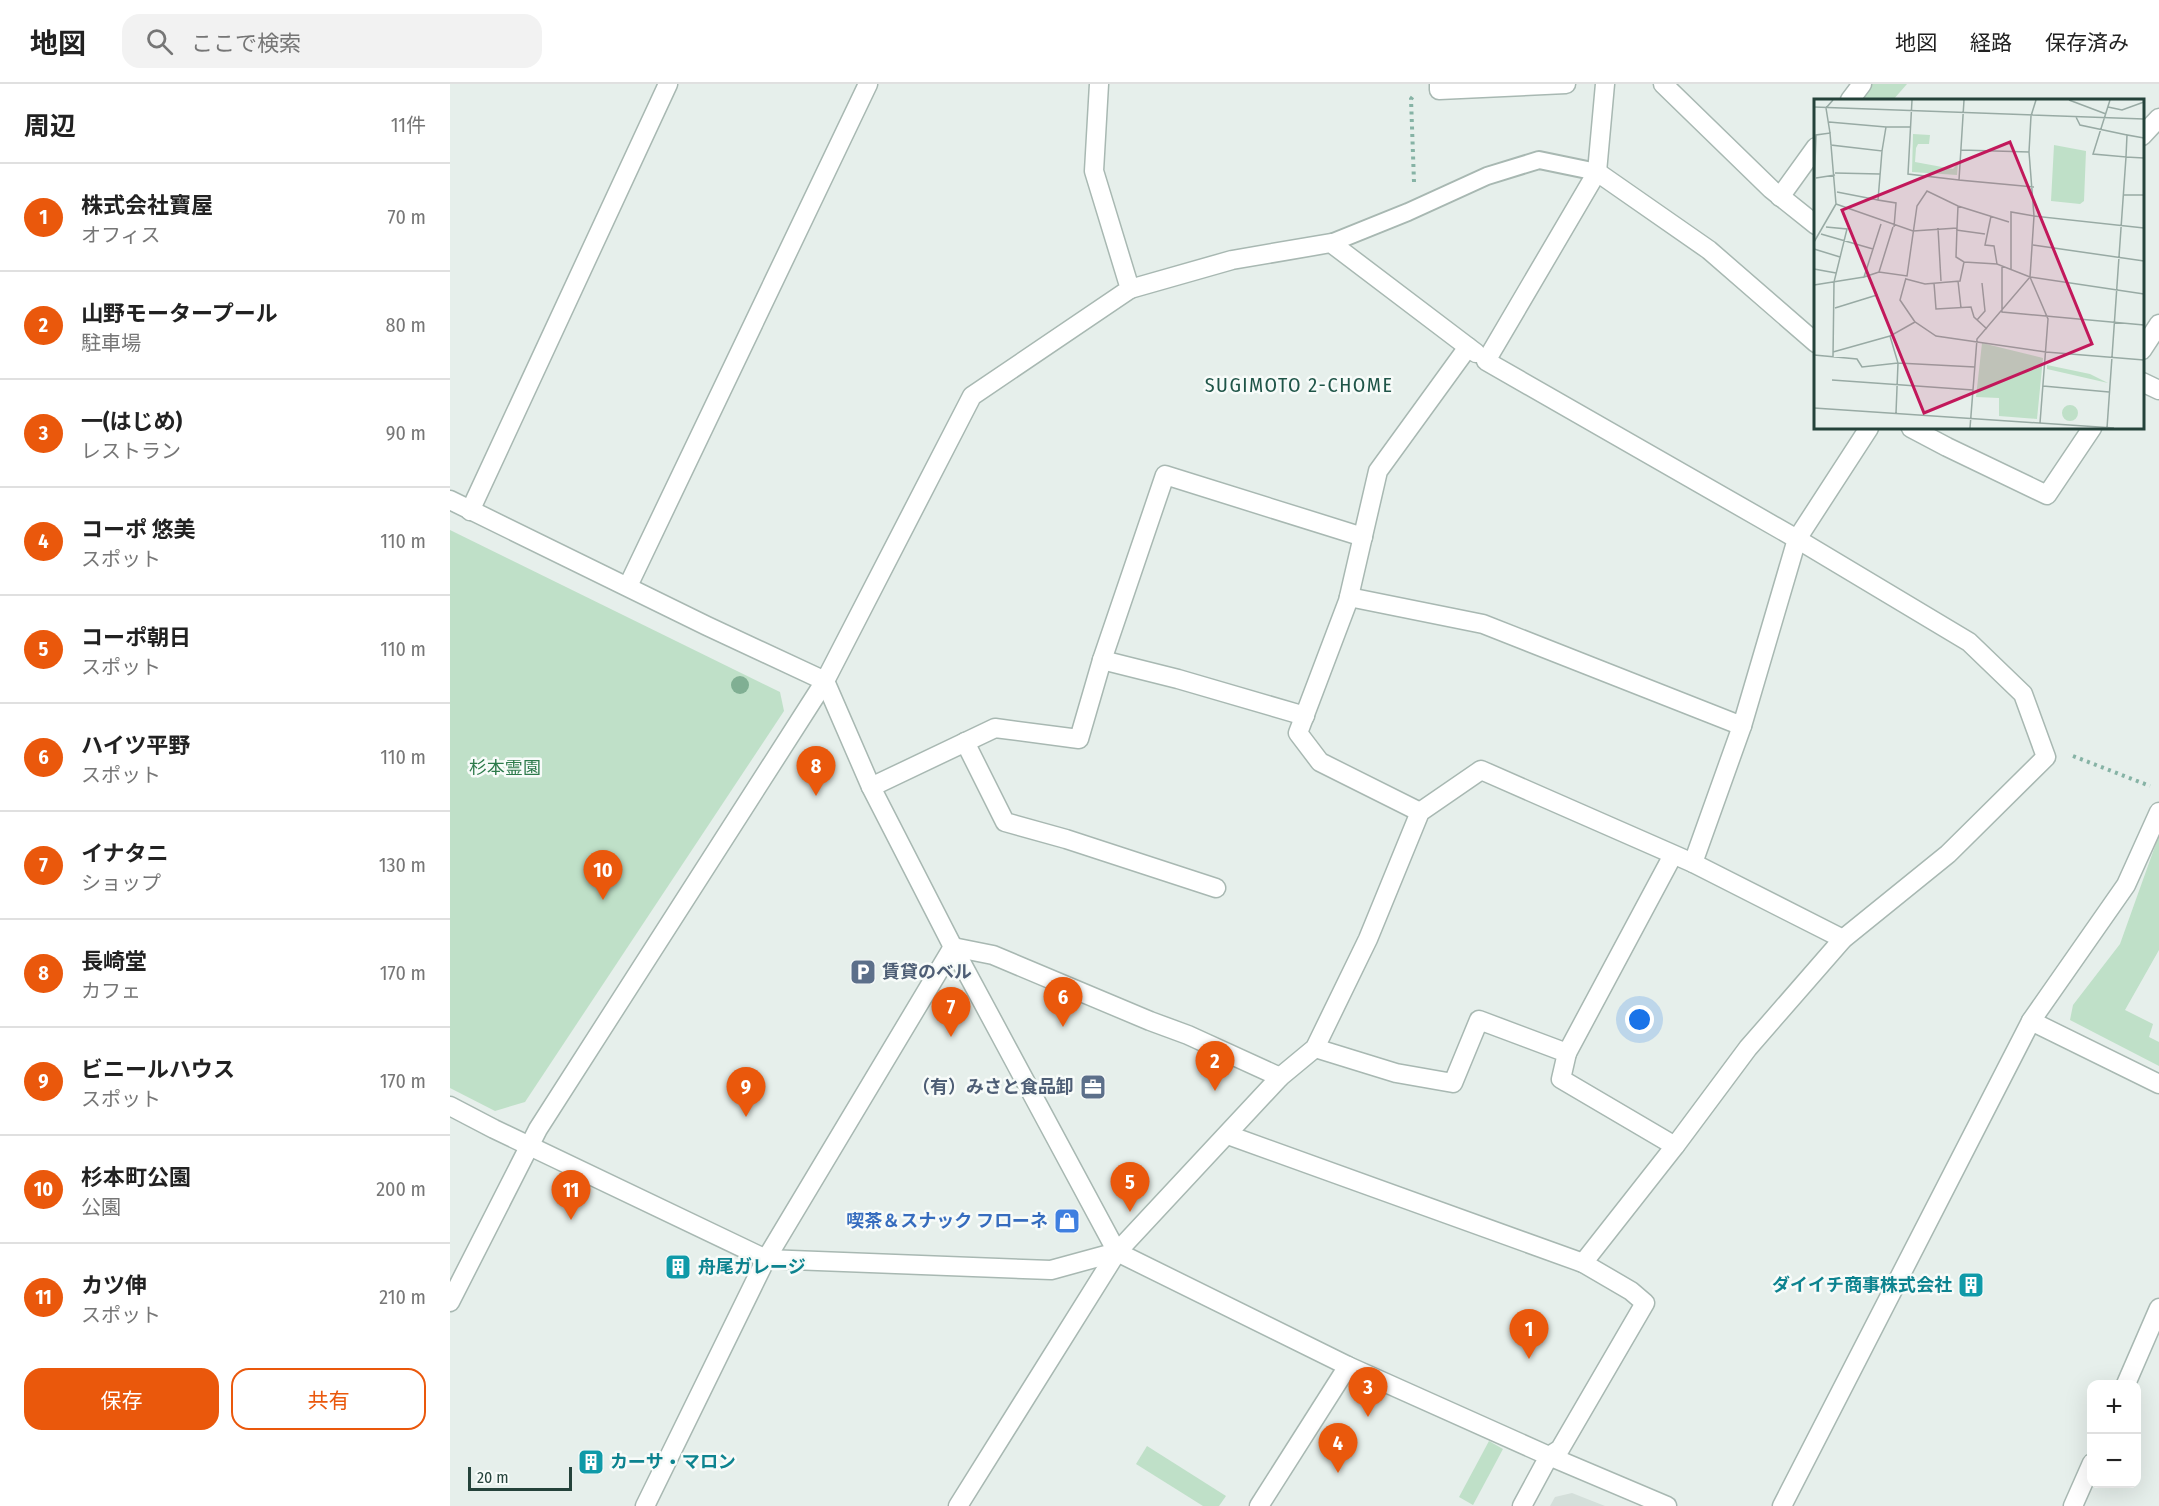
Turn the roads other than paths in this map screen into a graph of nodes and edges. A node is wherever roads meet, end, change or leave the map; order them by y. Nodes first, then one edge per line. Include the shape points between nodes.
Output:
1 (668, 84) edge
2 (868, 84) edge
3 (1099, 84) edge
4 (1439, 84) edge
5 (1566, 84) edge
6 (1605, 84) edge
7 (1663, 84) edge
8 (1862, 84) edge
9 (1851, 99) edge
10 (2159, 118) edge
11 (2144, 134) edge
12 (1814, 148) edge
13 (1597, 172) junction
14 (1779, 196) junction
15 (1814, 224) edge
16 (1331, 243) junction
17 (1130, 289) junction
18 (2159, 324) edge
19 (1814, 342) edge
20 (1468, 347) junction
21 (2144, 347) edge
22 (1486, 361) junction
23 (2144, 383) edge
24 (2159, 390) edge
25 (1868, 429) edge
26 (1913, 429) edge
27 (2090, 429) edge
28 (450, 500) edge
29 (470, 511) junction
30 (1363, 537) junction
31 (1797, 539) junction
32 (628, 586) junction
33 (1349, 597) junction
34 (1102, 660) junction
35 (825, 681) junction
36 (1305, 716) junction
37 (1742, 726) junction
38 (965, 742) junction
39 (871, 787) junction
40 (1420, 812) junction
41 (2159, 812) edge
42 (1673, 855) junction
43 (1693, 863) junction
44 (1216, 888) dead end
45 (1844, 939) junction
46 (953, 947) junction
47 (2031, 1021) junction
48 (1315, 1048) junction
49 (1567, 1053) junction
50 (1280, 1077) junction
51 (2159, 1084) edge
52 (450, 1106) edge
53 (1228, 1135) junction
54 (529, 1146) junction
55 (1675, 1146) junction
56 (1117, 1252) junction
57 (766, 1258) junction
58 (1582, 1263) junction
59 (450, 1302) edge
60 (2159, 1308) edge
61 (1348, 1366) junction
62 (2128, 1380) edge
63 (1549, 1456) junction
64 (2087, 1473) edge
65 (645, 1506) edge
66 (958, 1506) edge
67 (1259, 1506) edge
68 (1522, 1506) edge
69 (1667, 1506) edge
70 (1782, 1506) edge
71 (2073, 1506) edge

1 - 29 street
2 - 32 street
3 - 17 street via 1094,171
4 - 5 street via 1439,90
6 - 13 street
7 - 14 street
8 - 9 street
10 - 11 street
12 - 14 street
13 - 16 lane via 1539,160 1487,176
13 - 19 street via 1709,250
13 - 22 street
14 - 15 street
16 - 17 street via 1232,260
16 - 20 street
17 - 35 street via 972,396
18 - 21 street
20 - 22 street
20 - 30 street via 1378,471
22 - 31 street
23 - 24 street
25 - 31 street
26 - 27 street via 2047,495
28 - 29 street
29 - 32 street
30 - 33 street
30 - 34 street via 1165,475
31 - 37 street
31 - 45 street via 1969,642 2023,694 2046,757 1948,854
32 - 35 street
33 - 36 street
33 - 37 street via 1484,624
34 - 36 street
34 - 38 street via 1078,739 995,728
35 - 39 street
35 - 54 street
36 - 40 street via 1298,733 1320,762
37 - 43 street
38 - 39 street
38 - 44 street via 1005,822
39 - 46 street
40 - 42 street via 1480,770
40 - 48 street via 1368,939
41 - 47 street via 2126,885
42 - 43 street
42 - 49 street
43 - 45 street
45 - 55 street via 1748,1048
46 - 50 street via 993,955
46 - 56 street
46 - 57 street
47 - 51 street
47 - 70 street
48 - 49 street via 1396,1073 1453,1083 1479,1020
48 - 50 street
49 - 55 street via 1561,1079
50 - 53 street
52 - 54 street
53 - 56 street
53 - 58 street
54 - 57 street
54 - 59 street
55 - 58 street
56 - 57 street via 1051,1270
56 - 61 street
56 - 66 street
57 - 65 street
58 - 63 street via 1632,1291 1645,1303 1560,1449
60 - 62 street
61 - 63 street
61 - 67 street
63 - 68 street
63 - 69 street
64 - 71 street

